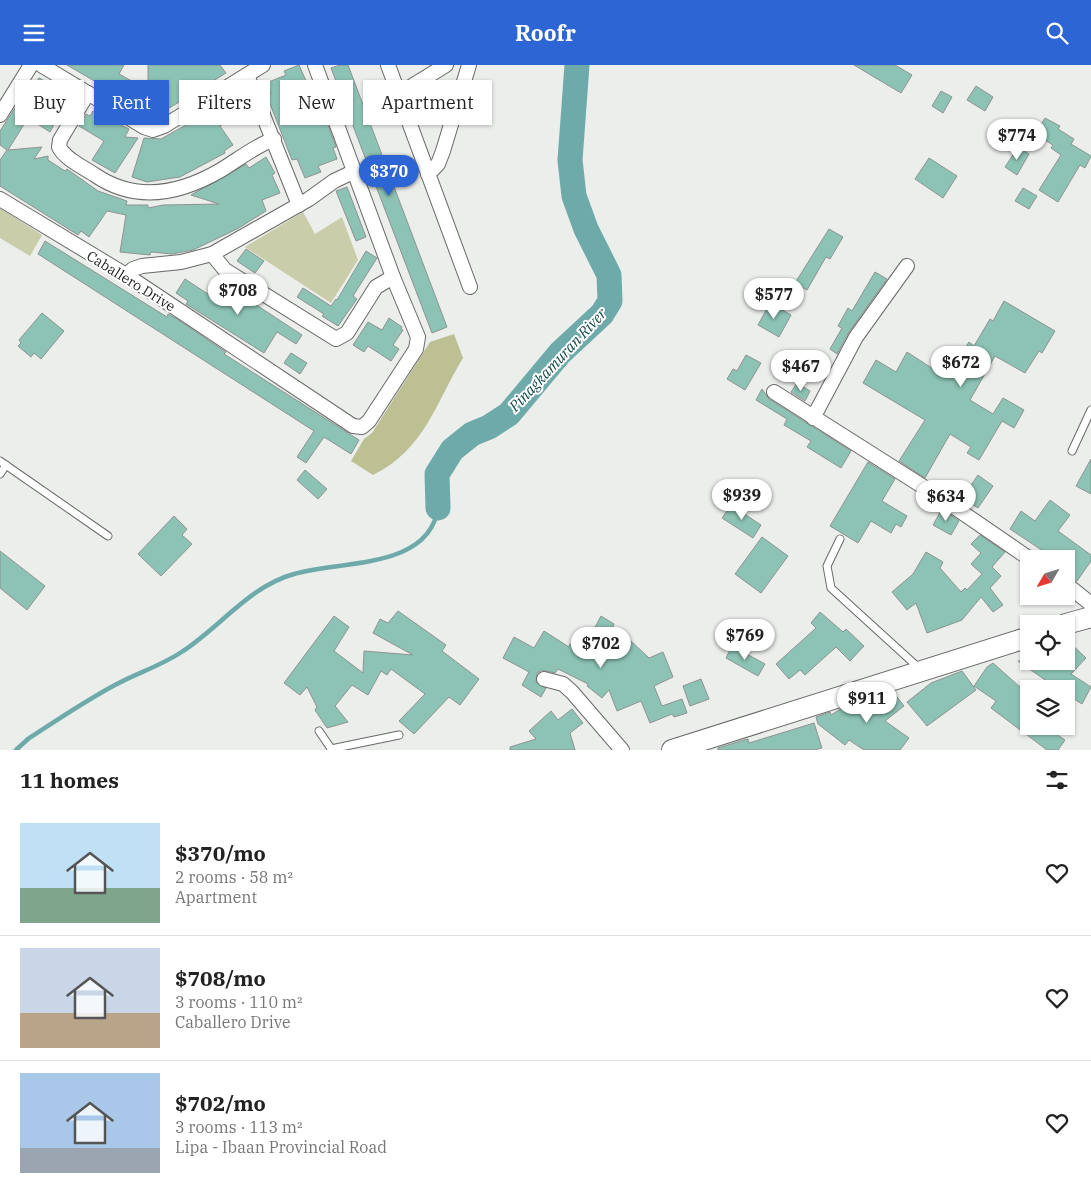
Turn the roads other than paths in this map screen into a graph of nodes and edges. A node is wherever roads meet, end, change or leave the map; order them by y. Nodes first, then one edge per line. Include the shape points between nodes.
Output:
1 (31, 65) edge
2 (41, 65) edge
3 (263, 65) edge
4 (314, 65) edge
5 (388, 65) edge
6 (446, 65) edge
7 (469, 65) edge
8 (247, 75) junction
9 (394, 80) edge
10 (422, 80) edge
11 (88, 93) junction
12 (0, 115) edge
13 (410, 125) edge
14 (274, 139) junction
15 (355, 171) junction
16 (428, 174) junction
17 (0, 199) edge
18 (298, 205) junction
19 (212, 254) junction
20 (907, 266) dead end
21 (126, 275) junction
22 (393, 277) junction
23 (470, 287) dead end
24 (774, 393) dead end
25 (1091, 410) edge
26 (813, 418) junction
27 (1072, 451) dead end
28 (3, 463) edge
29 (0, 474) edge
30 (108, 536) dead end
31 (840, 539) dead end
32 (1020, 552) edge
33 (1075, 591) edge
34 (1091, 604) edge
35 (1091, 617) edge
36 (1075, 622) edge
37 (1020, 640) edge
38 (922, 671) junction
39 (544, 679) dead end
40 (319, 731) dead end
41 (399, 735) dead end
42 (332, 749) edge
43 (622, 750) edge
44 (672, 750) edge

1 - 12 street
2 - 11 street
3 - 8 street
4 - 15 street
5 - 9 street
6 - 10 street
7 - 16 street via 440,157 435,169
8 - 11 street via 153,130
8 - 14 street
11 - 14 street via 59,147 98,177 129,191 153,193 186,188
13 - 16 street
14 - 18 street
15 - 18 street
15 - 22 street
16 - 23 street
17 - 21 street, Caballero Drive
18 - 19 street
19 - 21 street via 181,262 142,266
19 - 22 street via 225,270 336,339 347,333 376,287
20 - 26 street via 856,337
21 - 22 street, Caballero Drive via 353,426 362,427 369,421 418,341
24 - 26 street
25 - 27 lane
26 - 32 street
28 - 29 lane
28 - 30 lane
31 - 38 lane via 827,566 831,588
33 - 34 street
35 - 36 main road
37 - 38 main road
38 - 44 main road
39 - 43 street via 563,684 572,692
40 - 42 lane
41 - 42 lane

